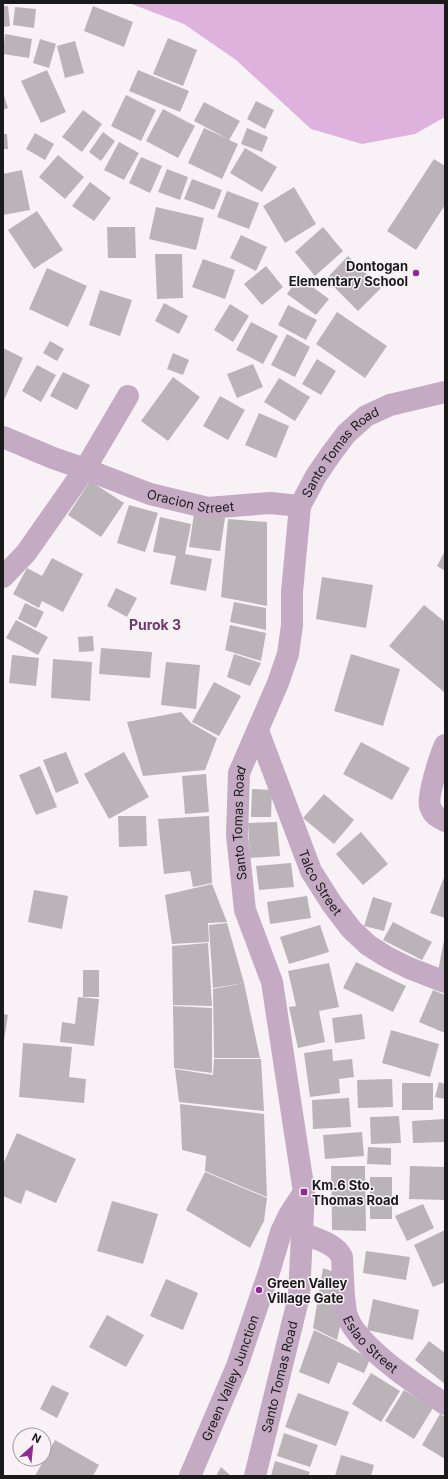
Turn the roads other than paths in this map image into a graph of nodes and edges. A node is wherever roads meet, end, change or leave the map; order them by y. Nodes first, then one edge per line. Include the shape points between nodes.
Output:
1 (445, 392) edge
2 (128, 396) dead end
3 (3, 437) edge
4 (85, 468) junction
5 (300, 506) junction
6 (3, 577) edge
7 (258, 731) junction
8 (445, 745) edge
9 (445, 821) edge
10 (445, 982) edge
11 (304, 1192) junction
12 (302, 1233) junction
13 (445, 1404) edge
14 (190, 1476) edge
15 (255, 1476) edge

1 - 5 street, Santo Tomas Road via 390,406 366,416 346,434 316,476
2 - 4 street
3 - 4 street, Oracion Street
4 - 5 street, Oracion Street via 150,494 208,508 270,503
4 - 6 street via 26,553
5 - 7 street, Santo Tomas Road via 288,654
7 - 10 street, Talco Street via 311,871 332,904 351,929 368,945 387,957
7 - 11 street, Santo Tomas Road via 239,773 237,835 245,910 272,982
8 - 9 street via 430,804 436,816
11 - 12 street, Santo Tomas Road
11 - 14 street, Green Valley Junction via 281,1232 237,1366
12 - 13 street, Eslao Street via 339,1251 342,1257 346,1312 354,1331 364,1343 413,1383
12 - 15 street, Santo Tomas Road via 299,1296

